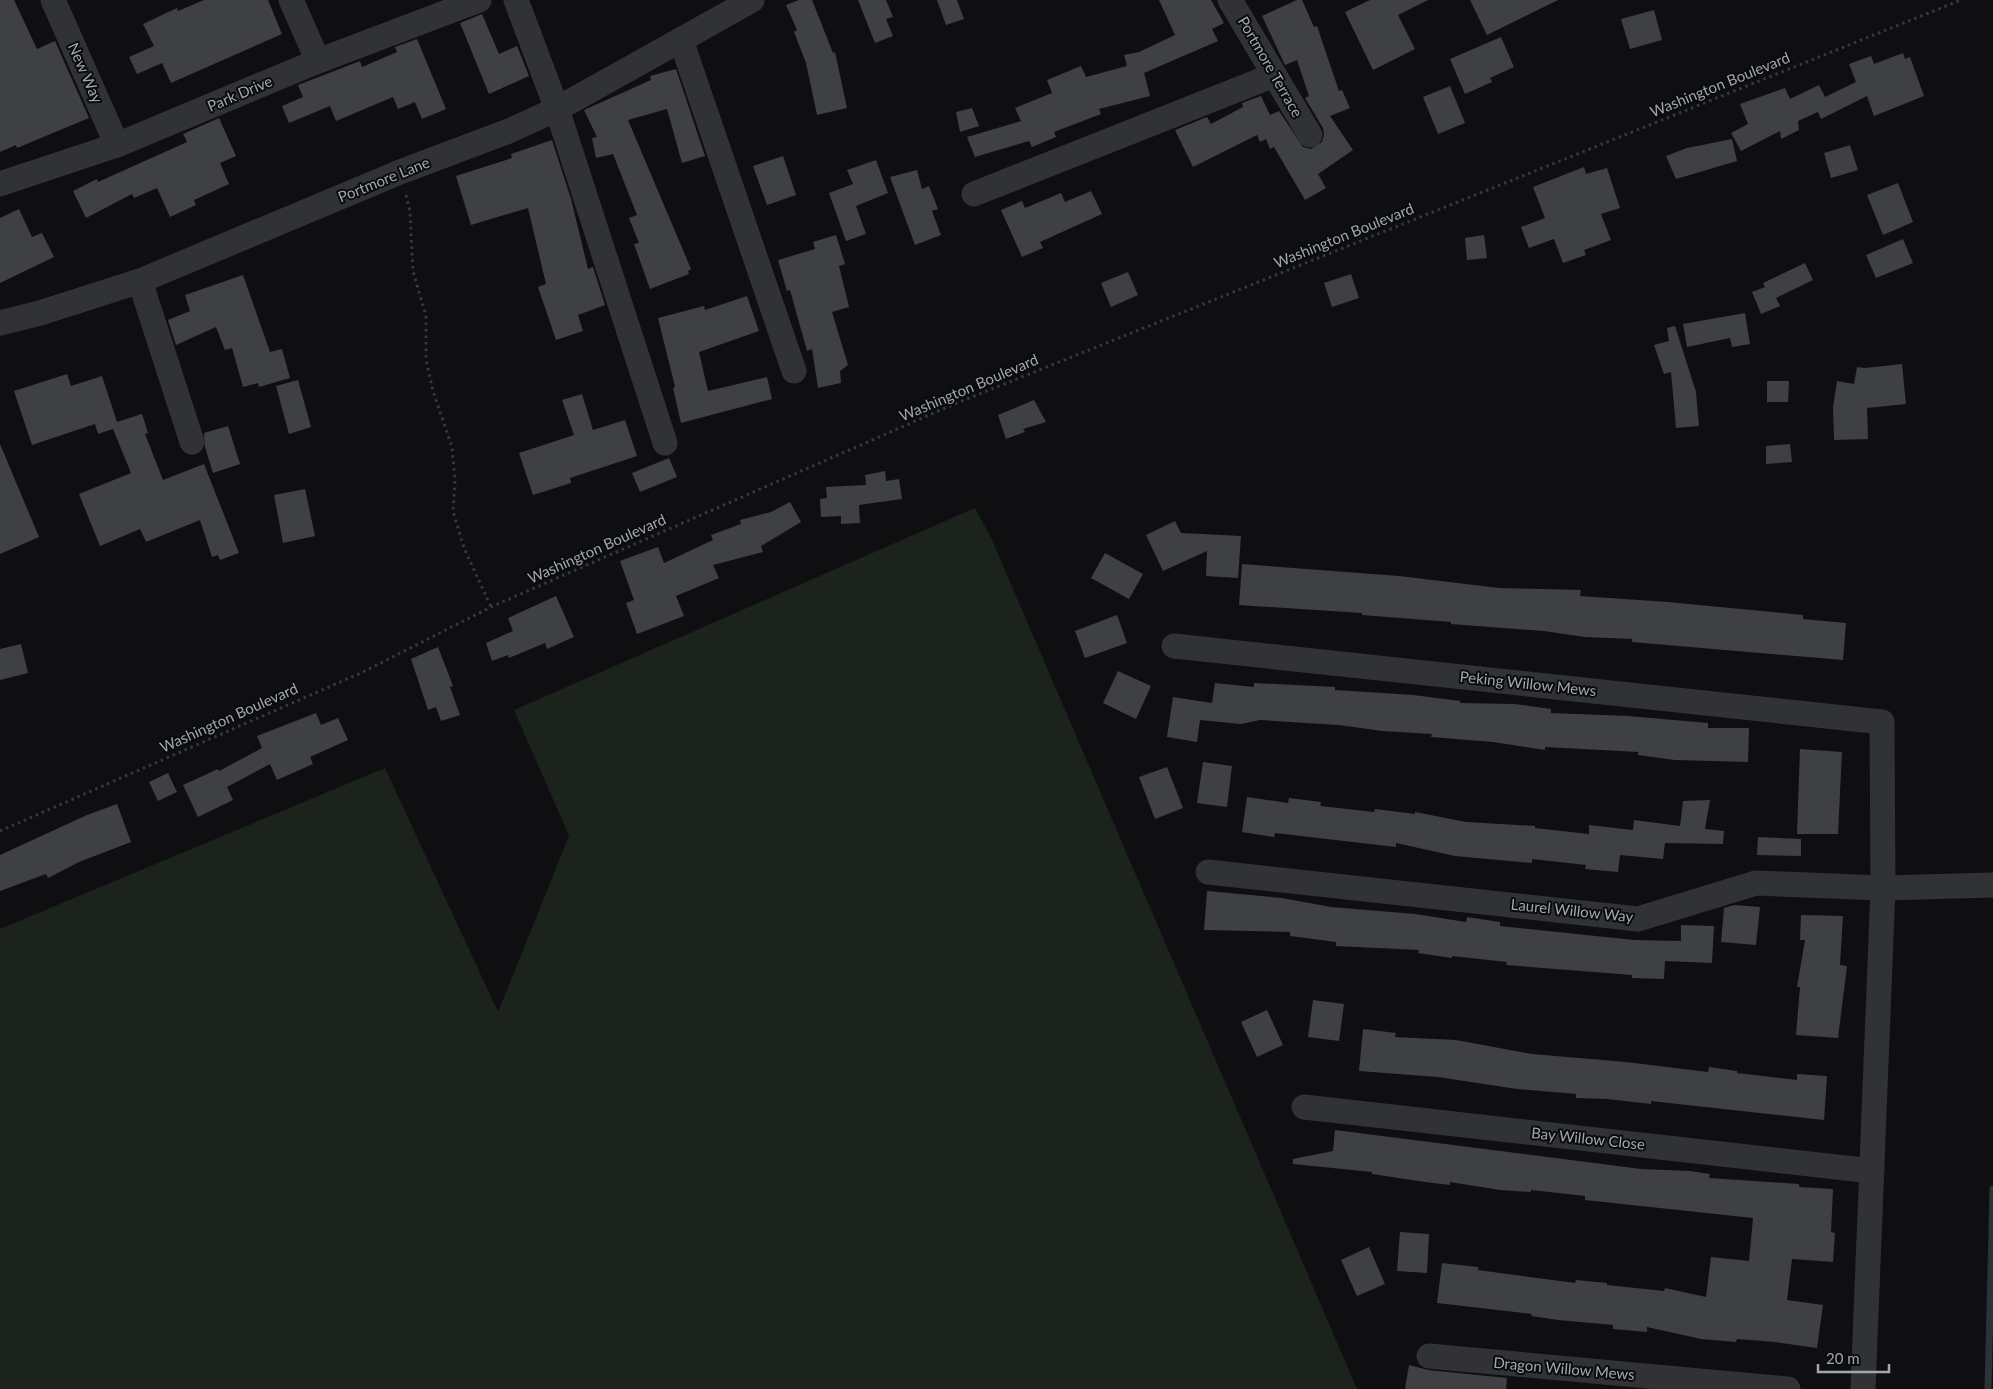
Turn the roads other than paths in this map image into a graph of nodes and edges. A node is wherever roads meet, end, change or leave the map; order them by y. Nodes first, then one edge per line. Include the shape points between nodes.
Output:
1 (54, 0) edge
2 (291, 0) edge
3 (479, 0) edge
4 (516, 0) edge
5 (752, 0) edge
6 (1230, 0) edge
7 (681, 40) junction
8 (318, 61) junction
9 (1274, 75) junction
10 (557, 110) junction
11 (1310, 135) dead end
12 (117, 145) junction
13 (0, 184) edge
14 (974, 194) dead end
15 (140, 281) junction
16 (0, 323) edge
17 (794, 372) dead end
18 (192, 442) dead end
19 (665, 443) dead end
20 (1174, 646) dead end
21 (1208, 872) dead end
22 (1993, 885) edge
23 (1884, 888) junction
24 (1304, 1107) dead end
25 (1872, 1171) junction
26 (1429, 1356) dead end
27 (1788, 1389) edge
28 (1864, 1389) edge

1 - 12 street, New Way
2 - 8 street
3 - 8 street, Park Drive
4 - 10 street
5 - 7 street, Portmore Lane
6 - 9 street, Portmore Terrace
7 - 10 street, Portmore Lane
7 - 17 street
8 - 12 street, Park Drive
9 - 11 street, Portmore Terrace
9 - 14 street
10 - 15 street, Portmore Lane
10 - 19 street
12 - 13 street, Park Drive
15 - 16 street, Portmore Lane via 40,314
15 - 18 street
20 - 23 street, Peking Willow Mews via 1882,722
21 - 23 street, Laurel Willow Way via 1638,919 1756,883
22 - 23 street, Laurel Willow Way
23 - 25 street
24 - 25 street, Bay Willow Close
25 - 28 street
26 - 27 street, Dragon Willow Mews

